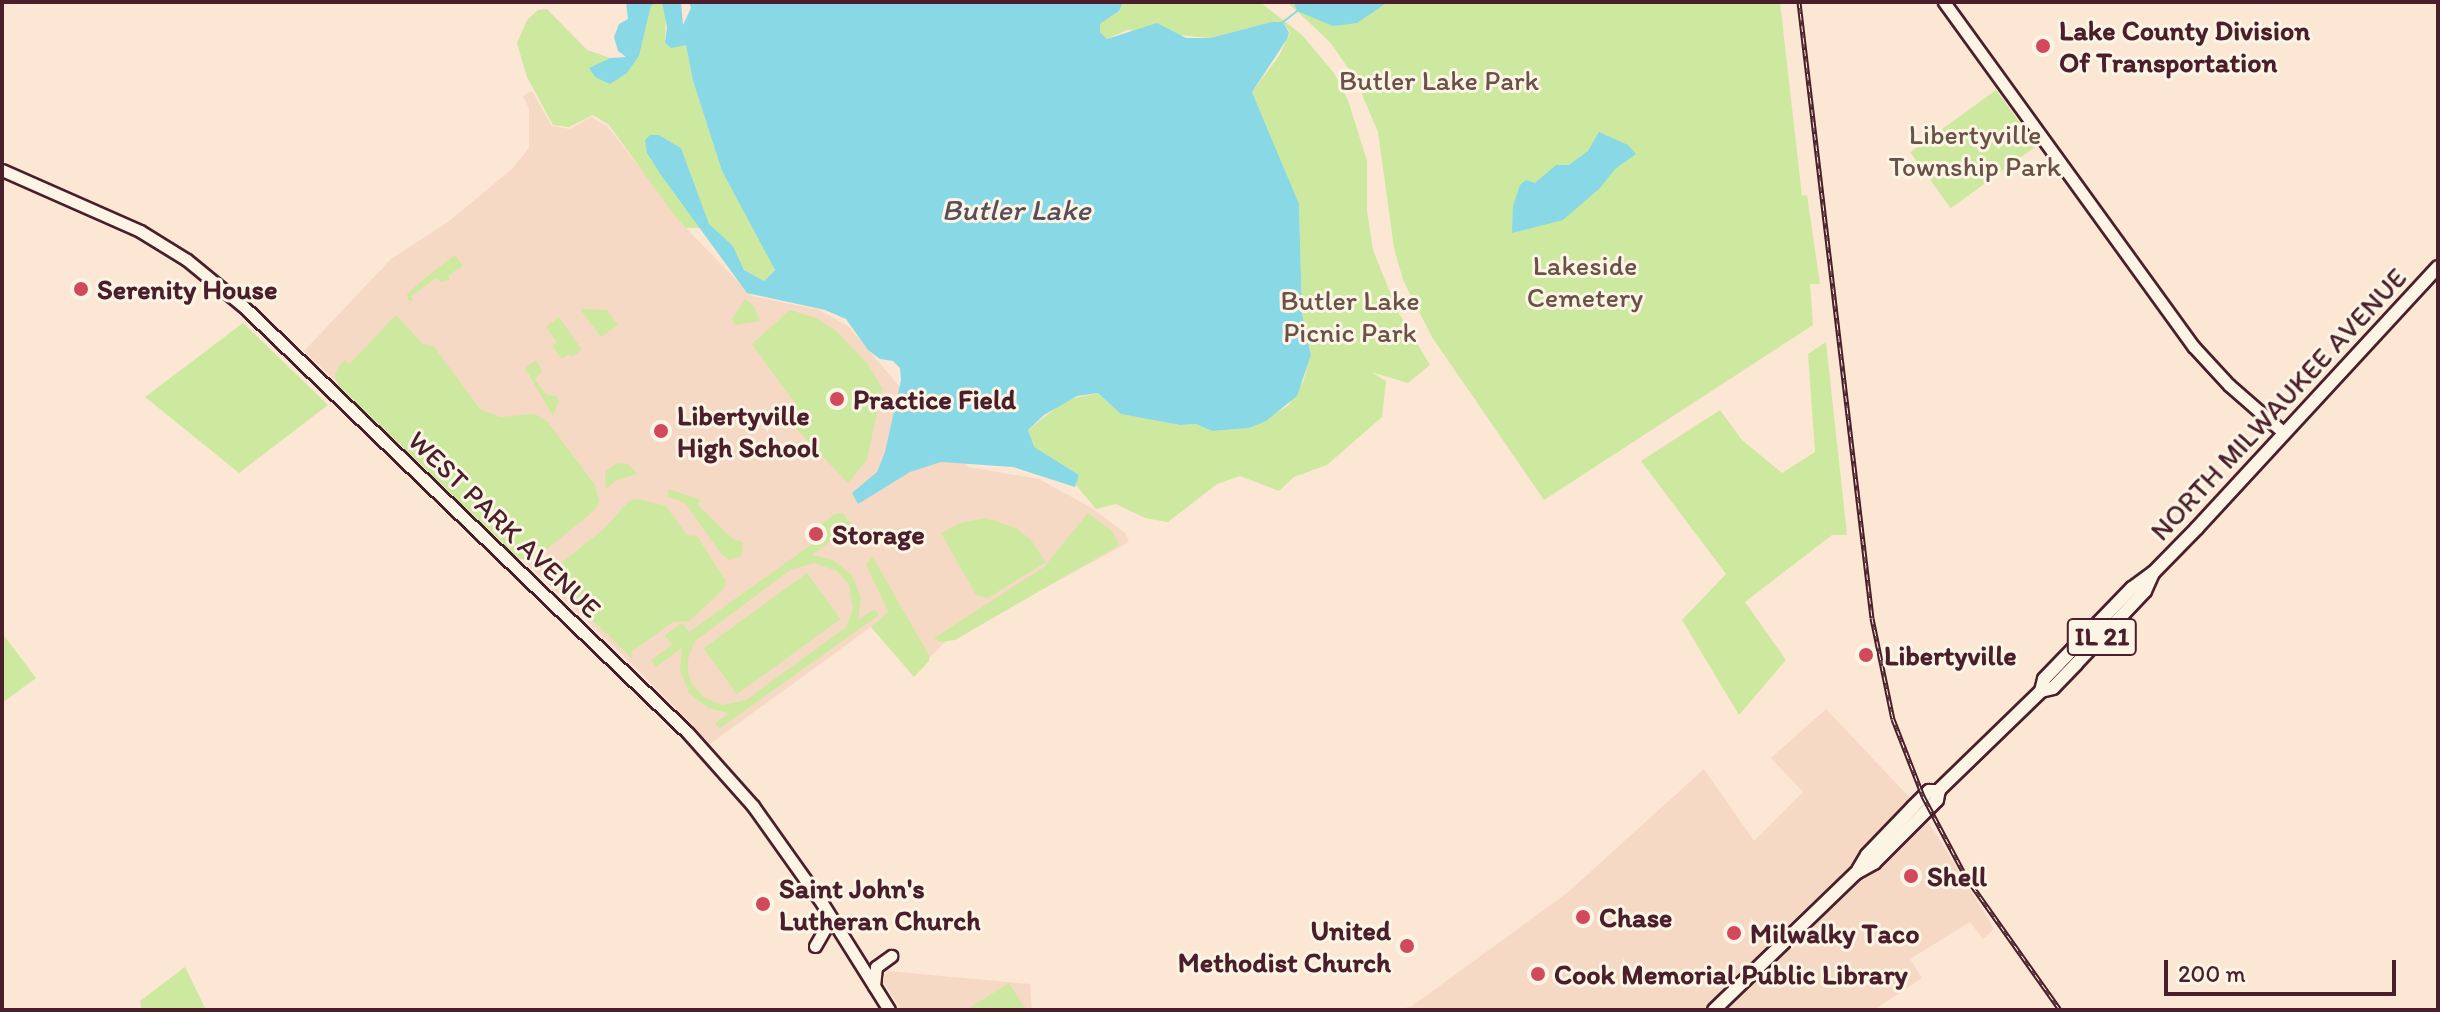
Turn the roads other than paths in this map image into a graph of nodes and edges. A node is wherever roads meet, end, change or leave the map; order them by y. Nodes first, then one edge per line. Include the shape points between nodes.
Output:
1 (1944, 2) edge
2 (2, 170) edge
3 (2438, 267) edge
4 (2284, 433) junction
5 (831, 918) junction
6 (815, 946) dead end
7 (891, 956) dead end
8 (874, 987) junction
9 (889, 1010) edge
10 (1714, 1010) edge

1 - 4 main road via 2193,346
2 - 5 main road, WEST PARK AVENUE via 140,231 187,260 243,306 688,733 750,803
3 - 4 main road, NORTH MILWAUKEE AVENUE / IL 21
4 - 10 main road, NORTH MILWAUKEE AVENUE / IL 21 via 2044,679 2041,691 1939,791 1929,791 1915,804 1856,873
5 - 6 main road
5 - 8 main road, WEST PARK AVENUE
7 - 8 main road via 876,967
8 - 9 main road, WEST PARK AVENUE

